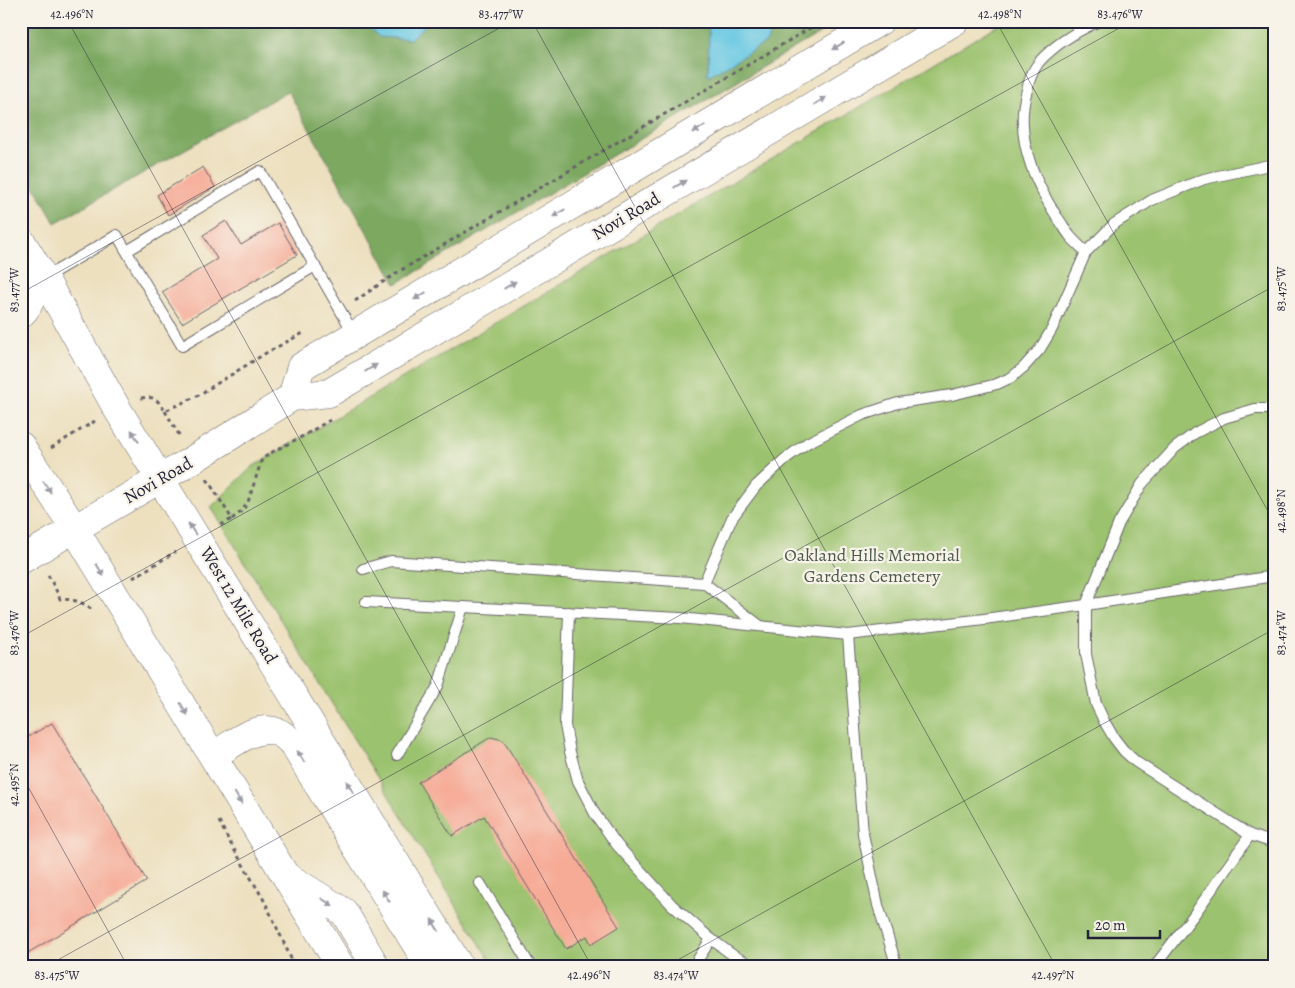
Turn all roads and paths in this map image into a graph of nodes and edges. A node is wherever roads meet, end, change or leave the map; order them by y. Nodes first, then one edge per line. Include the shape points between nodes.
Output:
1 (822, 21) edge
2 (880, 21) edge
3 (955, 21) edge
4 (1099, 21) edge
5 (1274, 164) edge
6 (21, 241) edge
7 (127, 251) junction
8 (1086, 252) junction
9 (314, 266) junction
10 (40, 273) junction
11 (340, 310) junction
12 (21, 314) edge
13 (307, 331) dead end
14 (354, 335) junction
15 (292, 397) junction
16 (116, 407) junction
17 (1274, 409) edge
18 (336, 416) dead end
19 (26, 453) edge
20 (160, 478) junction
21 (232, 519) dead end
22 (74, 528) junction
23 (21, 560) edge
24 (363, 569) dead end
25 (1274, 576) edge
26 (704, 583) junction
27 (366, 602) dead end
28 (1086, 605) junction
29 (464, 607) junction
30 (569, 612) junction
31 (760, 626) junction
32 (848, 635) junction
33 (397, 755) dead end
34 (213, 756) junction
35 (1250, 835) junction
36 (228, 840) dead end
37 (1274, 843) edge
38 (286, 876) junction
39 (480, 883) dead end
40 (711, 939) junction
41 (296, 967) edge
42 (341, 967) edge
43 (376, 967) edge
44 (430, 967) edge
45 (460, 967) edge
46 (531, 967) edge
47 (693, 967) edge
48 (755, 967) edge
49 (897, 967) edge
50 (1154, 967) edge

1 - 11 path via 398,272
2 -> 14 main road, Novi Road
15 -> 3 main road, Novi Road via 329,393
4 - 8 lane via 1077,32 1038,63 1023,102 1026,152 1036,178 1044,197 1070,236
5 - 8 lane via 1204,178 1152,200 1114,224
6 - 10 main road, West 12 Mile Road
7 - 9 lane via 182,346
7 - 9 lane via 260,171
7 - 10 lane via 117,235
8 - 26 lane via 1044,342 1024,367 997,384 898,403 862,415 807,443 756,486 732,518
9 - 11 lane
10 - 12 main road via 35,290
10 - 16 main road, West 12 Mile Road
11 - 14 lane
13 - 16 path via 197,396 165,411 157,400 149,397
14 - 15 main road, Novi Road via 301,367
15 - 20 main road, Novi Road
16 - 19 path via 102,417
20 -> 16 main road, West 12 Mile Road
17 - 28 lane via 1254,410 1224,418 1174,448 1142,484 1119,523
18 - 21 path via 262,459 248,502
19 -> 22 main road
20 - 22 main road, Novi Road
45 -> 20 main road, West 12 Mile Road
22 - 23 main road, Novi Road
22 -> 34 main road
24 - 26 lane via 391,561
25 - 28 lane
26 - 31 lane
27 - 29 lane
28 - 32 lane
28 - 35 lane via 1086,654 1090,679 1096,704 1114,738 1136,762
29 - 30 lane
29 - 33 lane via 438,686
30 - 31 lane
30 - 40 lane via 565,725 578,781 595,814 617,845 672,905
31 - 32 lane
32 - 49 lane via 863,834 878,905
34 -> 38 main road
44 -> 34 main road via 286,736 266,729 256,731
35 - 37 lane
35 - 50 lane
36 - 41 path via 265,902
38 - 42 main road
38 -> 43 main road via 344,912
39 - 46 lane
40 - 47 lane
40 - 48 lane

